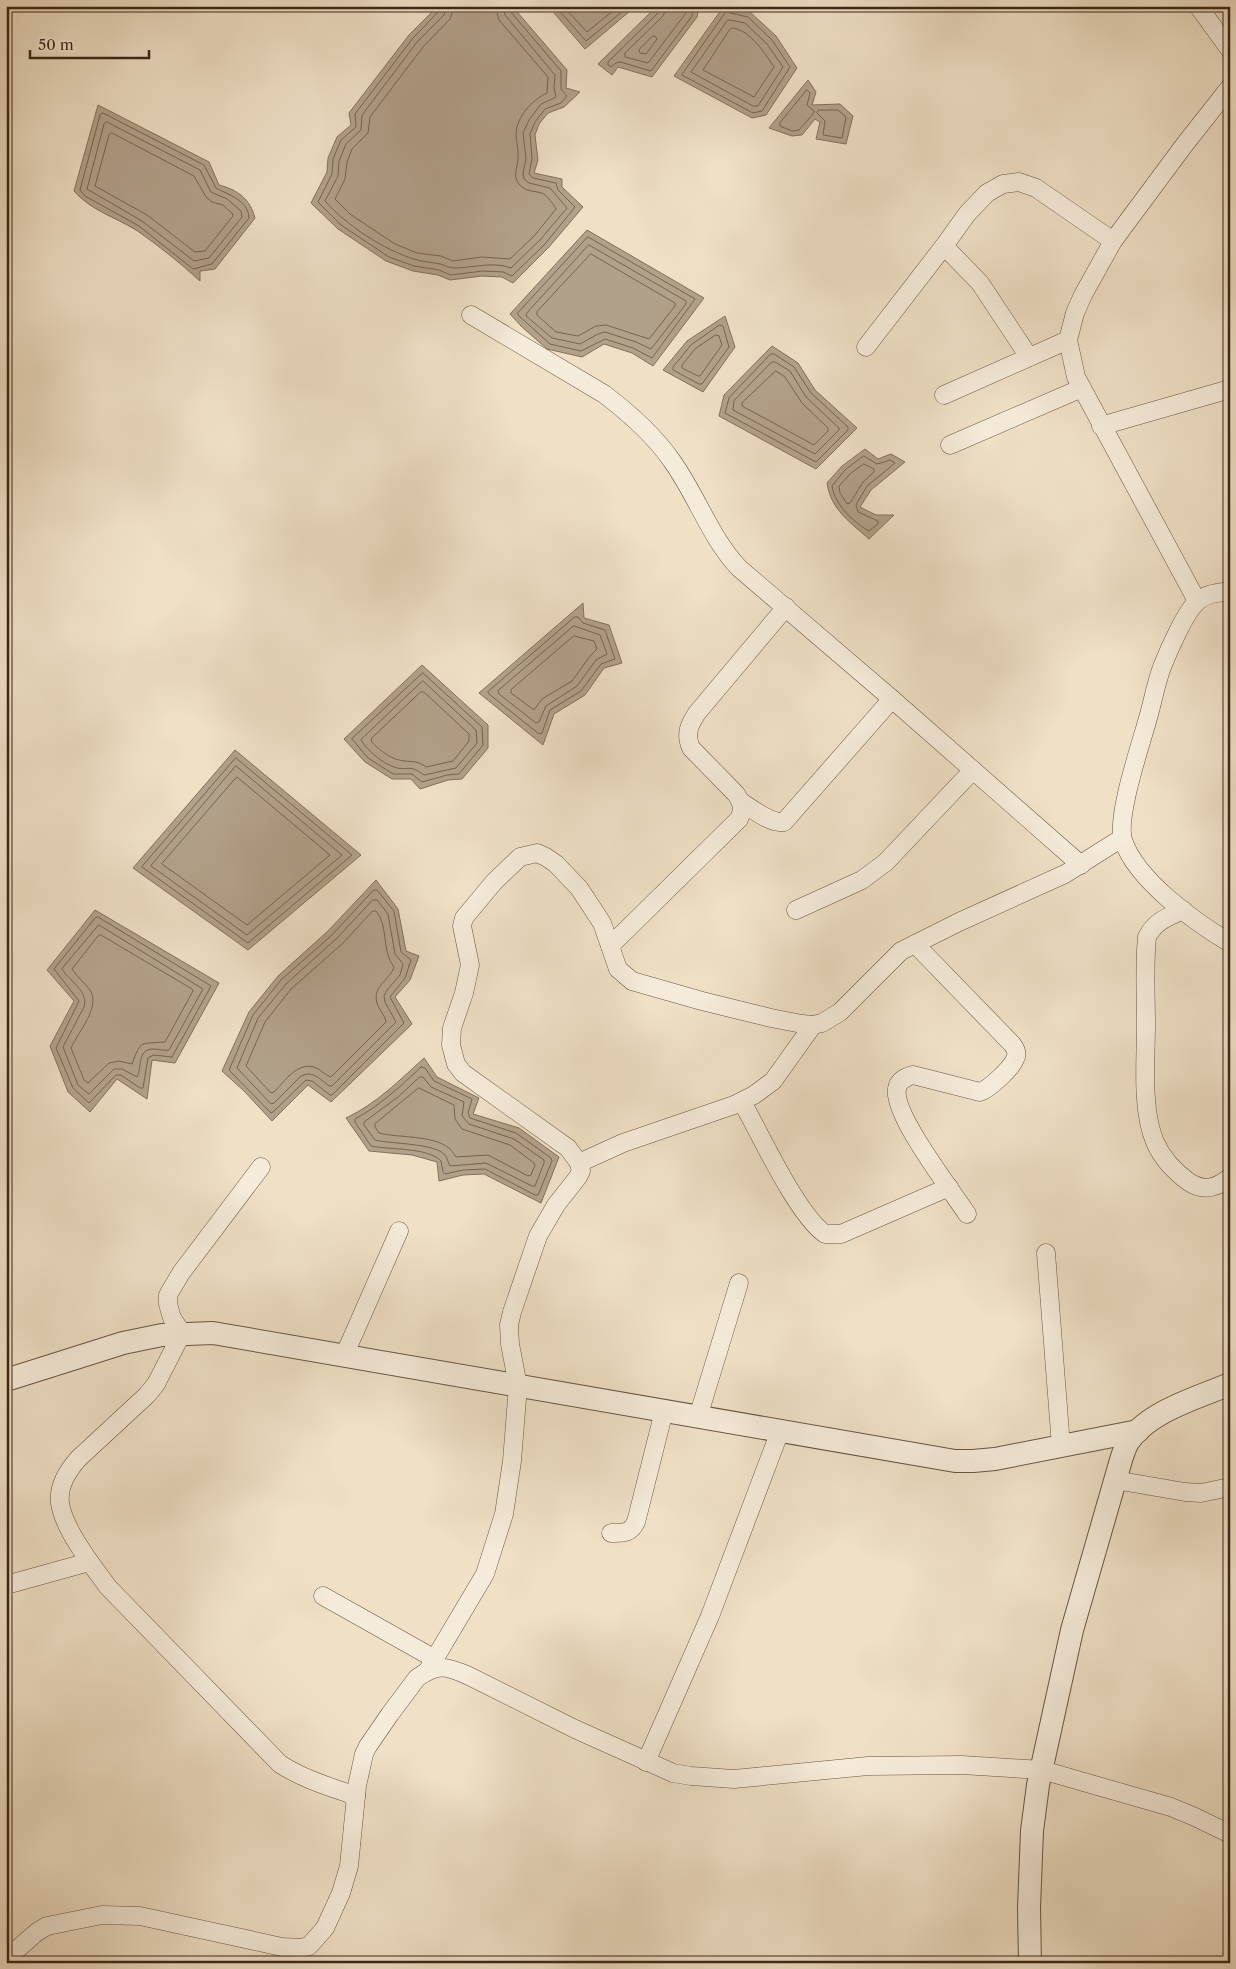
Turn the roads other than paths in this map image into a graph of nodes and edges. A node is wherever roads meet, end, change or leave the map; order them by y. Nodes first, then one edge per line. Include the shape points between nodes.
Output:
1 (1198, 6) edge
2 (1230, 50) edge
3 (1230, 87) edge
4 (1113, 241) junction
5 (944, 246) junction
6 (471, 315) dead end
7 (1068, 340) junction
8 (866, 347) dead end
9 (1029, 357) junction
10 (1082, 388) junction
11 (1230, 389) edge
12 (944, 395) dead end
13 (1101, 426) junction
14 (950, 445) dead end
15 (1230, 592) edge
16 (1197, 601) junction
17 (786, 607) junction
18 (892, 699) junction
19 (973, 770) junction
20 (742, 802) junction
21 (1122, 838) junction
22 (1081, 864) junction
23 (796, 910) dead end
24 (1183, 910) junction
25 (915, 944) junction
26 (1230, 944) edge
27 (610, 946) junction
28 (813, 1025) junction
29 (742, 1102) junction
30 (579, 1163) junction
31 (261, 1167) dead end
32 (1230, 1177) edge
33 (949, 1187) junction
34 (967, 1214) dead end
35 (399, 1231) dead end
36 (1046, 1252) dead end
37 (739, 1283) dead end
38 (182, 1333) junction
39 (344, 1356) junction
40 (6, 1380) edge
41 (1230, 1384) edge
42 (518, 1386) junction
43 (664, 1411) junction
44 (698, 1417) junction
45 (780, 1431) junction
46 (1138, 1431) junction
47 (1061, 1446) junction
48 (1115, 1480) junction
49 (1230, 1487) edge
50 (611, 1533) dead end
51 (89, 1562) junction
52 (6, 1585) edge
53 (323, 1596) dead end
54 (431, 1665) junction
55 (646, 1762) junction
56 (1042, 1770) junction
57 (356, 1796) junction
58 (1230, 1834) edge
59 (301, 1948) junction
60 (6, 1959) edge
61 (289, 1963) edge
62 (1030, 1963) edge

1 - 2 street
3 - 4 street
4 - 5 street via 1036,188 1019,182 1003,184 987,193
4 - 7 street via 1083,295
5 - 8 street
5 - 9 street via 980,282
6 - 17 street via 604,394 634,419 671,460 726,554
7 - 9 street
7 - 10 street
9 - 12 street
10 - 13 street
10 - 14 street
11 - 13 street
13 - 16 street
15 - 16 street via 1211,593
16 - 21 street via 1185,618 1162,668 1128,789
17 - 18 street
17 - 20 street via 697,713 688,730 691,748
18 - 19 street
18 - 20 street via 784,822 772,821
19 - 22 street
19 - 23 street via 886,862 853,885
20 - 27 street via 742,812 734,824
21 - 22 street
21 - 24 street via 1132,860
22 - 25 street
24 - 26 street
24 - 32 street via 1160,921 1151,928 1147,937 1146,1086 1149,1123 1155,1141 1170,1166 1197,1187 1209,1189
25 - 28 street via 888,962 840,1012
25 - 33 street via 1017,1053 1012,1065 980,1092 913,1075 906,1077 897,1087 896,1093 906,1120
27 - 28 street via 618,969 632,981 771,1018
27 - 30 street via 596,911 579,888 556,864 537,853 520,858 501,876 464,918 462,926 470,965 450,1037 456,1064 473,1081 568,1148
28 - 29 street via 772,1081
29 - 30 street via 623,1143
29 - 33 street via 787,1185 813,1223 825,1234 841,1234
30 - 42 street via 581,1171 538,1236 512,1312 509,1335
31 - 38 street via 168,1295 172,1318
33 - 34 street
35 - 39 street
36 - 47 street
37 - 44 street
38 - 39 street via 213,1333
38 - 40 street via 123,1343
38 - 51 street via 156,1384 78,1458 63,1482 60,1502 66,1522
39 - 42 street
41 - 46 street via 1162,1413
42 - 43 street
42 - 54 street via 512,1461 497,1540 486,1574
43 - 44 street
43 - 50 street via 636,1522 631,1531
44 - 45 street
45 - 47 street via 955,1461 995,1459
45 - 55 street via 710,1616
46 - 47 street
46 - 48 street via 1128,1442
48 - 49 street via 1201,1493
48 - 56 street via 1072,1630
51 - 52 street
51 - 57 street via 108,1586 280,1764 309,1779
53 - 54 street
54 - 55 street via 451,1668
54 - 57 street via 368,1746
55 - 56 street via 673,1773 734,1778 868,1766 962,1765
56 - 58 street via 1171,1807
56 - 62 street via 1032,1831
57 - 59 street via 349,1866 341,1893 318,1938 310,1946
59 - 60 street via 282,1947 140,1916 102,1915 47,1926
59 - 61 street

